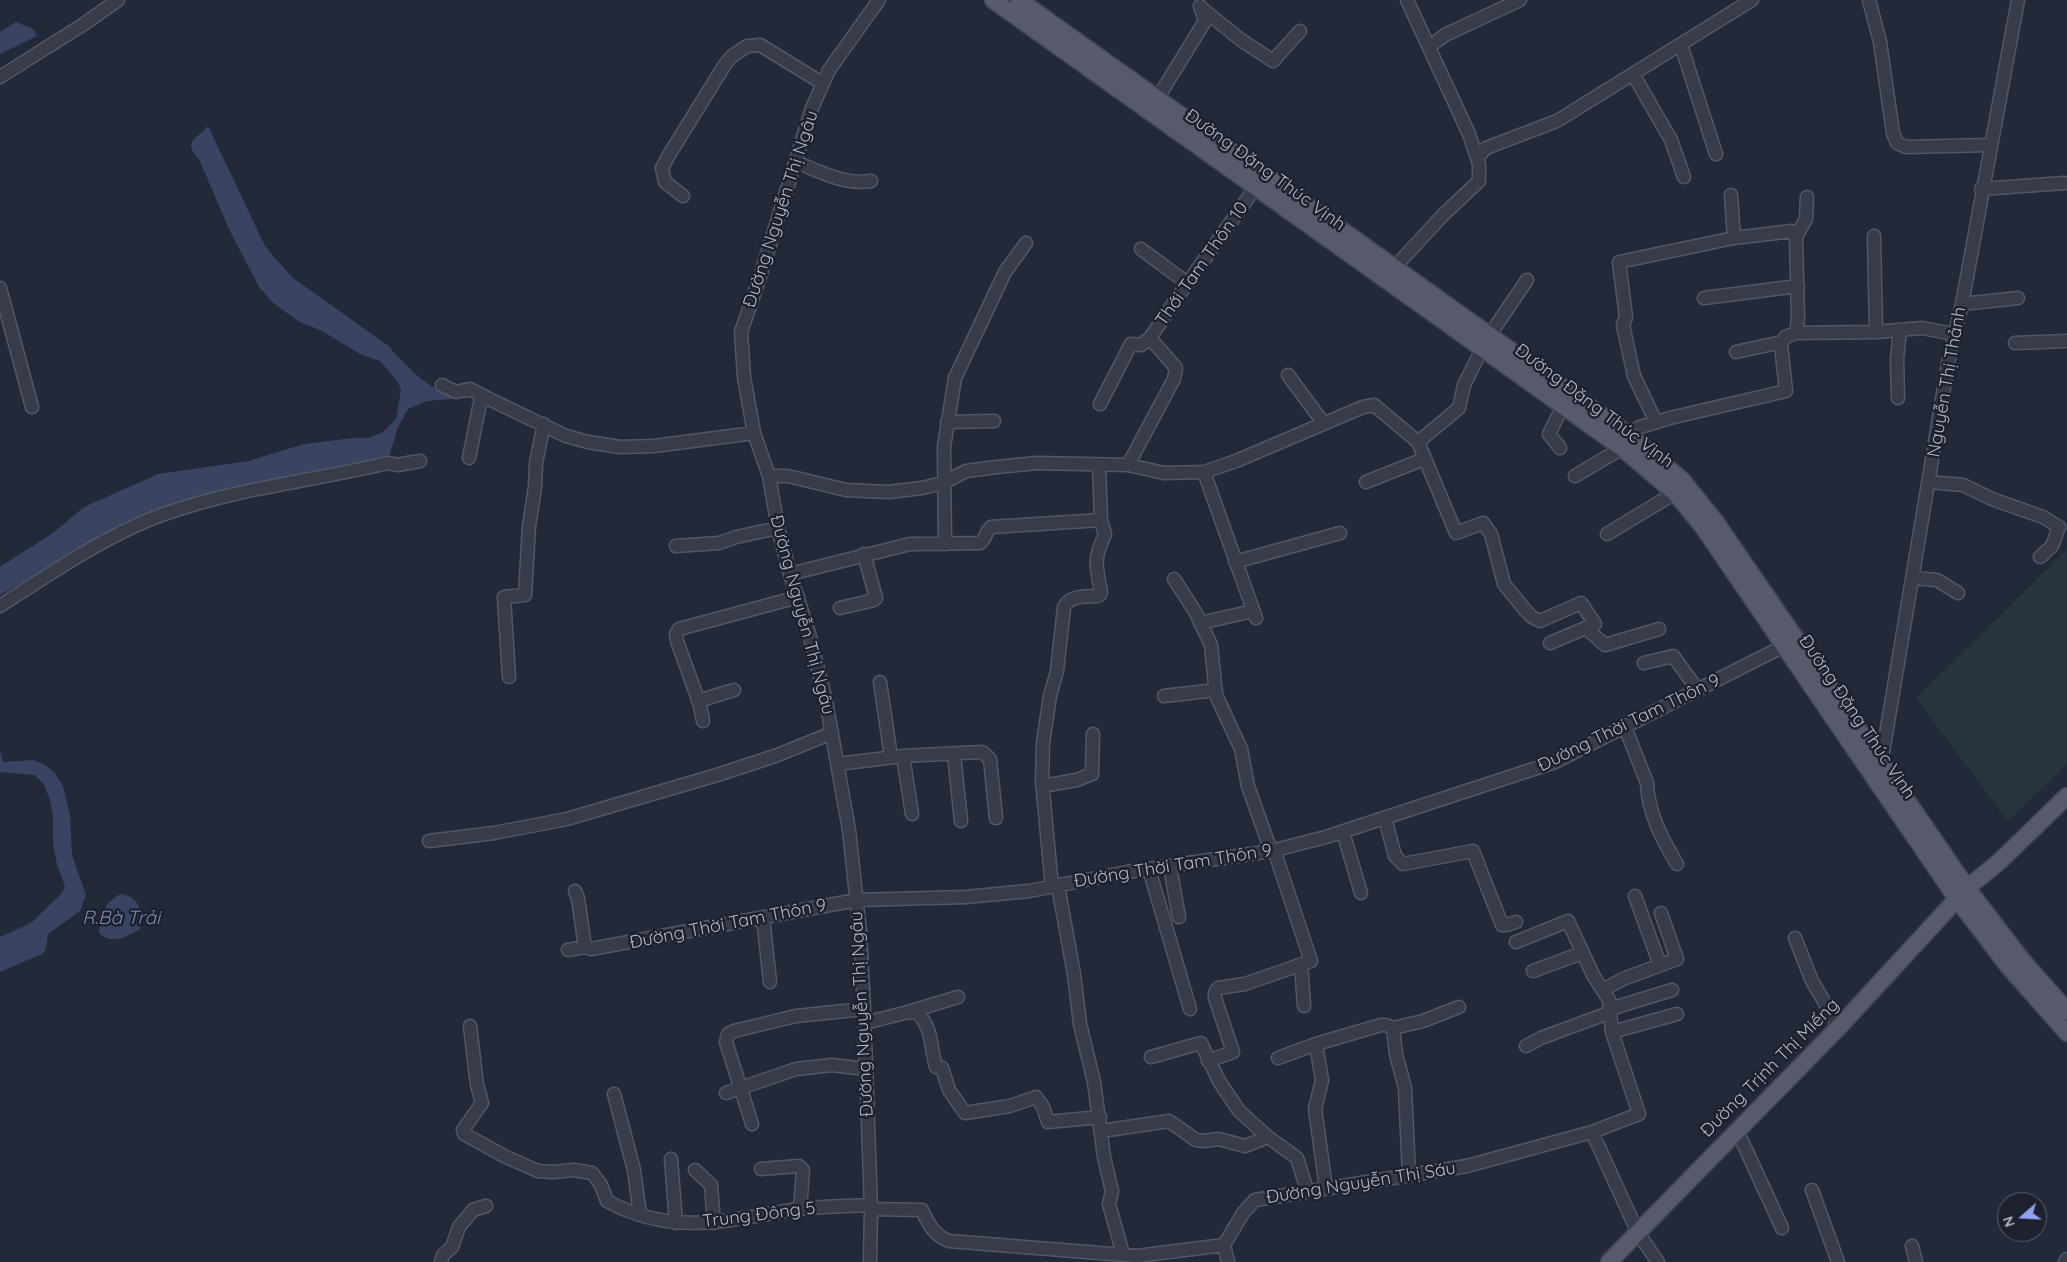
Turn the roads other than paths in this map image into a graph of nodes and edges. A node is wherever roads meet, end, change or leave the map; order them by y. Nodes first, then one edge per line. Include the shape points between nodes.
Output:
1 (118, 0) edge
2 (879, 0) edge
3 (993, 0) edge
4 (1018, 0) edge
5 (1407, 0) edge
6 (1520, 0) edge
7 (1751, 0) edge
8 (1869, 0) edge
9 (2018, 0) edge
10 (1199, 3) edge
11 (1300, 31) dead end
12 (1681, 45) junction
13 (1429, 47) junction
14 (1633, 74) junction
15 (0, 77) edge
16 (822, 83) junction
17 (1157, 99) junction
18 (1990, 145) junction
19 (1716, 154) dead end
20 (1477, 158) junction
21 (796, 162) junction
22 (1684, 177) dead end
23 (872, 181) dead end
24 (2064, 183) dead end
25 (1255, 188) junction
26 (1982, 190) junction
27 (1731, 195) dead end
28 (683, 196) dead end
29 (1807, 197) dead end
30 (1874, 236) dead end
31 (1734, 238) junction
32 (1796, 238) junction
33 (1026, 243) dead end
34 (1141, 249) dead end
35 (1394, 268) junction
36 (1527, 280) dead end
37 (1187, 283) junction
38 (1798, 286) junction
39 (0, 288) edge
40 (1704, 298) dead end
41 (2018, 298) dead end
42 (1962, 304) junction
43 (1900, 330) junction
44 (1796, 332) junction
45 (1876, 332) junction
46 (1954, 334) junction
47 (1150, 338) junction
48 (2067, 341) edge
49 (1486, 342) junction
50 (1782, 342) junction
51 (2015, 343) dead end
52 (1736, 352) dead end
53 (1288, 375) dead end
54 (442, 385) dead end
55 (487, 398) junction
56 (1898, 398) dead end
57 (1100, 404) dead end
58 (1563, 406) junction
59 (32, 407) dead end
60 (994, 421) dead end
61 (948, 422) junction
62 (1656, 422) junction
63 (544, 424) junction
64 (1324, 424) junction
65 (754, 433) junction
66 (1625, 441) junction
67 (1418, 442) junction
68 (1560, 448) dead end
69 (470, 458) dead end
70 (1424, 459) junction
71 (420, 461) dead end
72 (1099, 465) junction
73 (1128, 465) junction
74 (1204, 472) junction
75 (769, 476) junction
76 (1575, 476) dead end
77 (1366, 482) dead end
78 (1929, 482) junction
79 (943, 483) junction
80 (1675, 493) junction
81 (1102, 520) junction
82 (778, 528) junction
83 (1340, 534) dead end
84 (1606, 534) dead end
85 (2062, 534) edge
86 (945, 544) junction
87 (676, 546) dead end
88 (864, 554) junction
89 (2040, 557) dead end
90 (1235, 562) junction
91 (790, 574) junction
92 (1913, 578) junction
93 (1174, 579) dead end
94 (1958, 593) dead end
95 (798, 597) junction
96 (0, 606) edge
97 (840, 608) dead end
98 (1200, 623) junction
99 (1586, 628) junction
100 (1659, 629) dead end
101 (1550, 643) dead end
102 (1784, 646) junction
103 (1644, 663) dead end
104 (509, 677) dead end
105 (880, 682) dead end
106 (734, 690) dead end
107 (1216, 690) junction
108 (1698, 690) junction
109 (1164, 696) dead end
110 (698, 701) junction
111 (703, 721) dead end
112 (1625, 727) junction
113 (832, 733) junction
114 (1093, 734) dead end
115 (954, 754) junction
116 (897, 756) junction
117 (838, 764) junction
118 (1881, 764) junction
119 (1042, 786) junction
120 (2067, 796) edge
121 (912, 814) dead end
122 (996, 818) dead end
123 (1384, 818) junction
124 (961, 821) dead end
125 (1343, 832) junction
126 (429, 841) dead end
127 (1273, 851) junction
128 (1677, 864) dead end
129 (1170, 867) junction
130 (1148, 869) junction
131 (1055, 886) junction
132 (574, 891) dead end
133 (1361, 893) dead end
134 (1962, 893) junction
135 (1635, 896) dead end
136 (857, 900) junction
137 (1661, 913) dead end
138 (763, 917) junction
139 (1179, 917) dead end
140 (1516, 922) dead end
141 (1795, 938) dead end
142 (1516, 942) dead end
143 (585, 947) junction
144 (568, 950) dead end
145 (1582, 953) junction
146 (1301, 965) junction
147 (1660, 965) junction
148 (1533, 971) dead end
149 (770, 982) dead end
150 (1603, 990) junction
151 (1672, 990) dead end
152 (958, 997) dead end
153 (1304, 1006) dead end
154 (1459, 1008) dead end
155 (864, 1009) junction
156 (1190, 1009) dead end
157 (1610, 1011) junction
158 (2067, 1011) edge
159 (908, 1012) junction
160 (1676, 1014) dead end
161 (865, 1023) junction
162 (470, 1026) dead end
163 (1839, 1027) junction
164 (1393, 1028) junction
165 (1612, 1032) junction
166 (2067, 1033) edge
167 (1316, 1044) junction
168 (1526, 1046) dead end
169 (1151, 1057) dead end
170 (1278, 1058) dead end
171 (1208, 1061) junction
172 (866, 1069) junction
173 (742, 1087) junction
174 (726, 1093) dead end
175 (614, 1094) dead end
176 (1100, 1118) junction
177 (752, 1124) dead end
178 (1102, 1131) junction
179 (1592, 1132) junction
180 (1734, 1132) junction
181 (1268, 1137) junction
182 (671, 1159) dead end
183 (761, 1169) dead end
184 (695, 1170) dead end
185 (1409, 1175) junction
186 (1326, 1188) junction
187 (1307, 1190) junction
188 (1812, 1190) dead end
189 (486, 1206) dead end
190 (871, 1207) junction
191 (800, 1209) junction
192 (640, 1214) junction
193 (676, 1223) junction
194 (714, 1223) junction
195 (1782, 1228) dead end
196 (1638, 1232) junction
197 (1224, 1245) junction
198 (1912, 1246) dead end
199 (1123, 1254) junction
200 (441, 1262) edge
201 (870, 1262) edge
202 (1228, 1262) edge
203 (1610, 1262) edge
204 (1658, 1262) edge
205 (1838, 1262) edge
206 (1916, 1262) edge

1 - 15 street
2 - 16 street, Đường Nguyễn Thị Ngâu
3 - 25 main road, Đường Đặng Thúc Vịnh
4 - 17 main road, Đường Đặng Thúc Vịnh
5 - 13 street
6 - 13 street via 1445,35
7 - 12 street
8 - 18 street via 1880,42 1897,142 1906,147
9 - 18 street, Nguyễn Thị Thảnh
10 - 11 street via 1241,40 1273,60
10 - 17 street via 1205,21
12 - 14 street
12 - 19 street
13 - 20 street
14 - 20 street via 1557,121 1486,148
14 - 22 street via 1671,140
16 - 21 street, Đường Nguyễn Thị Ngâu
16 - 28 street via 760,45 741,49 724,66 662,168 665,182
17 - 35 main road, Đường Đặng Thúc Vịnh
18 - 26 street, Nguyễn Thị Thảnh
20 - 35 street via 1478,181
21 - 23 street via 836,178 858,183
21 - 65 street, Đường Nguyễn Thị Ngâu via 741,332 744,377
24 - 26 street
25 - 37 street, Thới Tam Thôn 10
25 - 49 main road, Đường Đặng Thúc Vịnh
26 - 42 street, Nguyễn Thị Thảnh
27 - 31 street
29 - 32 street via 1806,219
30 - 45 street
31 - 32 street via 1792,231
31 - 62 street via 1619,262 1626,342 1634,376
32 - 38 street
33 - 61 street via 1005,272 955,378
34 - 37 street
35 - 49 main road, Đường Đặng Thúc Vịnh
36 - 49 street
37 - 47 street, Thới Tam Thôn 10
38 - 40 street
38 - 44 street
39 - 59 street
41 - 42 street
42 - 46 street, Nguyễn Thị Thảnh
43 - 45 street
43 - 46 street via 1922,328
43 - 56 street
44 - 45 street
44 - 50 street
46 - 78 street, Nguyễn Thị Thảnh
47 - 57 street via 1141,345 1131,344
47 - 73 street, Thới Tam Thôn 10 via 1176,368 1174,379
48 - 51 street
49 - 58 main road, Đường Đặng Thúc Vịnh
49 - 66 main road, Đường Đặng Thúc Vịnh
49 - 67 street via 1464,385 1459,408
50 - 52 street
50 - 62 street via 1786,391
53 - 64 street
54 - 55 street via 456,392 470,389
55 - 63 street
55 - 69 street via 480,403
58 - 66 main road, Đường Đặng Thúc Vịnh
58 - 68 street via 1549,434
60 - 61 street
61 - 79 street
62 - 66 street via 1640,427
63 - 65 street via 566,436 620,447 654,446
63 - 104 street via 529,526 525,595 504,597
64 - 67 street via 1374,405
64 - 74 street via 1236,462
65 - 75 street, Đường Nguyễn Thị Ngâu
66 - 76 street
66 - 80 main road, Đường Đặng Thúc Vịnh
66 - 118 main road, Đường Đặng Thúc Vịnh via 1665,464 1698,498
67 - 70 street
70 - 77 street
70 - 99 street via 1456,533 1483,523 1491,534 1504,584 1526,611 1540,621 1581,603 1596,624
71 - 96 street via 364,468 169,512 100,545
72 - 73 street
72 - 79 street via 1037,463 997,467 966,471
72 - 81 street
73 - 74 street via 1164,473
74 - 90 street
75 - 79 street via 788,476 846,490 888,492
75 - 82 street, Đường Nguyễn Thị Ngâu
78 - 85 street via 1963,485 2043,517 2059,527
78 - 92 street, Nguyễn Thị Thảnh
79 - 86 street
80 - 84 street
80 - 102 main road, Đường Đặng Thúc Vịnh via 1703,527
81 - 86 street via 991,527 980,543
81 - 119 street via 1106,534 1096,554 1100,595 1072,598 1064,607 1057,671 1043,743
82 - 87 street via 718,543
82 - 91 street, Đường Nguyễn Thị Ngâu
83 - 90 street
85 - 89 street
86 - 88 street via 910,544
88 - 91 street
88 - 97 street via 876,598
90 - 98 street via 1254,614
91 - 95 street, Đường Nguyễn Thị Ngâu
92 - 94 street via 1937,580
92 - 118 street, Nguyễn Thị Thảnh
93 - 98 street
95 - 110 street via 679,629 677,641
95 - 113 street, Đường Nguyễn Thị Ngâu
98 - 107 street via 1211,645
99 - 100 street via 1605,646
99 - 101 street
102 - 108 street, Đường Thời Tam Thôn 9
102 - 134 main road, Đường Đặng Thúc Vịnh
103 - 108 street via 1673,656
105 - 116 street
106 - 110 street
107 - 109 street
107 - 127 street via 1241,749 1248,786
108 - 112 street, Đường Thời Tam Thôn 9
110 - 111 street
112 - 123 street, Đường Thời Tam Thôn 9 via 1555,762
112 - 128 street via 1646,783 1658,830
113 - 117 street, Đường Nguyễn Thị Ngâu
113 - 126 street via 717,775 567,819
114 - 119 street via 1092,774
115 - 116 street
115 - 122 street via 982,752 990,760
115 - 124 street
116 - 117 street
116 - 121 street
117 - 136 street, Đường Nguyễn Thị Ngâu
118 - 134 main road, Đường Đặng Thúc Vịnh
119 - 131 street
120 - 134 main road, Đường Trịnh Thị Miếng
123 - 125 street, Đường Thời Tam Thôn 9
123 - 140 street via 1396,856 1403,864 1472,851 1502,925
125 - 127 street, Đường Thời Tam Thôn 9
125 - 133 street
127 - 129 street, Đường Thời Tam Thôn 9
127 - 146 street via 1311,961
129 - 130 street, Đường Thời Tam Thôn 9
129 - 139 street
130 - 131 street, Đường Thời Tam Thôn 9
130 - 156 street
131 - 136 street, Đường Thời Tam Thôn 9 via 966,897
131 - 176 street
132 - 143 street via 578,898
134 - 158 main road, Đường Đặng Thúc Vịnh
134 - 163 main road, Đường Trịnh Thị Miếng
134 - 166 main road, Đường Đặng Thúc Vịnh via 2020,980
135 - 147 street
136 - 138 street, Đường Thời Tam Thôn 9
136 - 155 street, Đường Nguyễn Thị Ngâu
137 - 147 street via 1677,959
138 - 143 street, Đường Thời Tam Thôn 9 via 604,948
138 - 149 street
141 - 163 street via 1812,981
142 - 145 street via 1568,921
143 - 144 street, Đường Thời Tam Thôn 9
145 - 148 street
145 - 150 street
146 - 153 street
146 - 171 street via 1245,984 1218,988 1215,998 1233,1052
147 - 150 street
150 - 157 street via 1609,1000
151 - 157 street
152 - 159 street
154 - 164 street
155 - 161 street, Đường Nguyễn Thị Ngâu
155 - 173 street via 796,1016 728,1034 726,1042
157 - 165 street
157 - 168 street
159 - 161 street
159 - 176 street via 918,1013 926,1022 936,1067 942,1068 949,1090 965,1113 1010,1106 1036,1097 1048,1122
160 - 165 street
161 - 172 street, Đường Nguyễn Thị Ngâu
162 - 192 street, Trung Đông 5 via 482,1103 463,1130 464,1134 538,1171 592,1173 601,1185 606,1201
163 - 180 main road, Đường Trịnh Thị Miếng
164 - 167 street via 1381,1025
164 - 185 street via 1405,1088
165 - 179 street, Đường Nguyễn Thị Sáu via 1639,1114
167 - 170 street
167 - 186 street via 1322,1080 1315,1109
169 - 171 street via 1201,1043
171 - 181 street via 1239,1111
172 - 173 street via 832,1065 796,1069
172 - 190 street, Đường Nguyễn Thị Ngâu
173 - 174 street
173 - 177 street
175 - 192 street via 634,1170
176 - 178 street
178 - 181 street via 1169,1121 1192,1139 1203,1141 1219,1139 1245,1146
178 - 199 street via 1112,1191 1109,1204
179 - 185 street, Đường Nguyễn Thị Sáu via 1467,1166
179 - 196 street
180 - 195 street via 1742,1142
180 - 196 main road, Đường Trịnh Thị Miếng
181 - 187 street via 1297,1158
182 - 193 street
183 - 191 street via 799,1166 803,1170
184 - 194 street via 711,1185
185 - 186 street, Đường Nguyễn Thị Sáu
186 - 187 street, Đường Nguyễn Thị Sáu
187 - 197 street, Đường Nguyễn Thị Sáu via 1255,1200 1243,1213
188 - 205 street
189 - 200 street via 474,1210 459,1227 452,1247 443,1255
190 - 191 street, Trung Đông 5
190 - 199 street via 922,1210 940,1238 949,1241
190 - 201 street, Đường Nguyễn Thị Ngâu
191 - 194 street, Trung Đông 5
192 - 193 street, Trung Đông 5
193 - 194 street, Trung Đông 5
196 - 203 main road, Đường Trịnh Thị Miếng
196 - 204 street
197 - 199 street via 1136,1256
197 - 202 street
198 - 206 street

